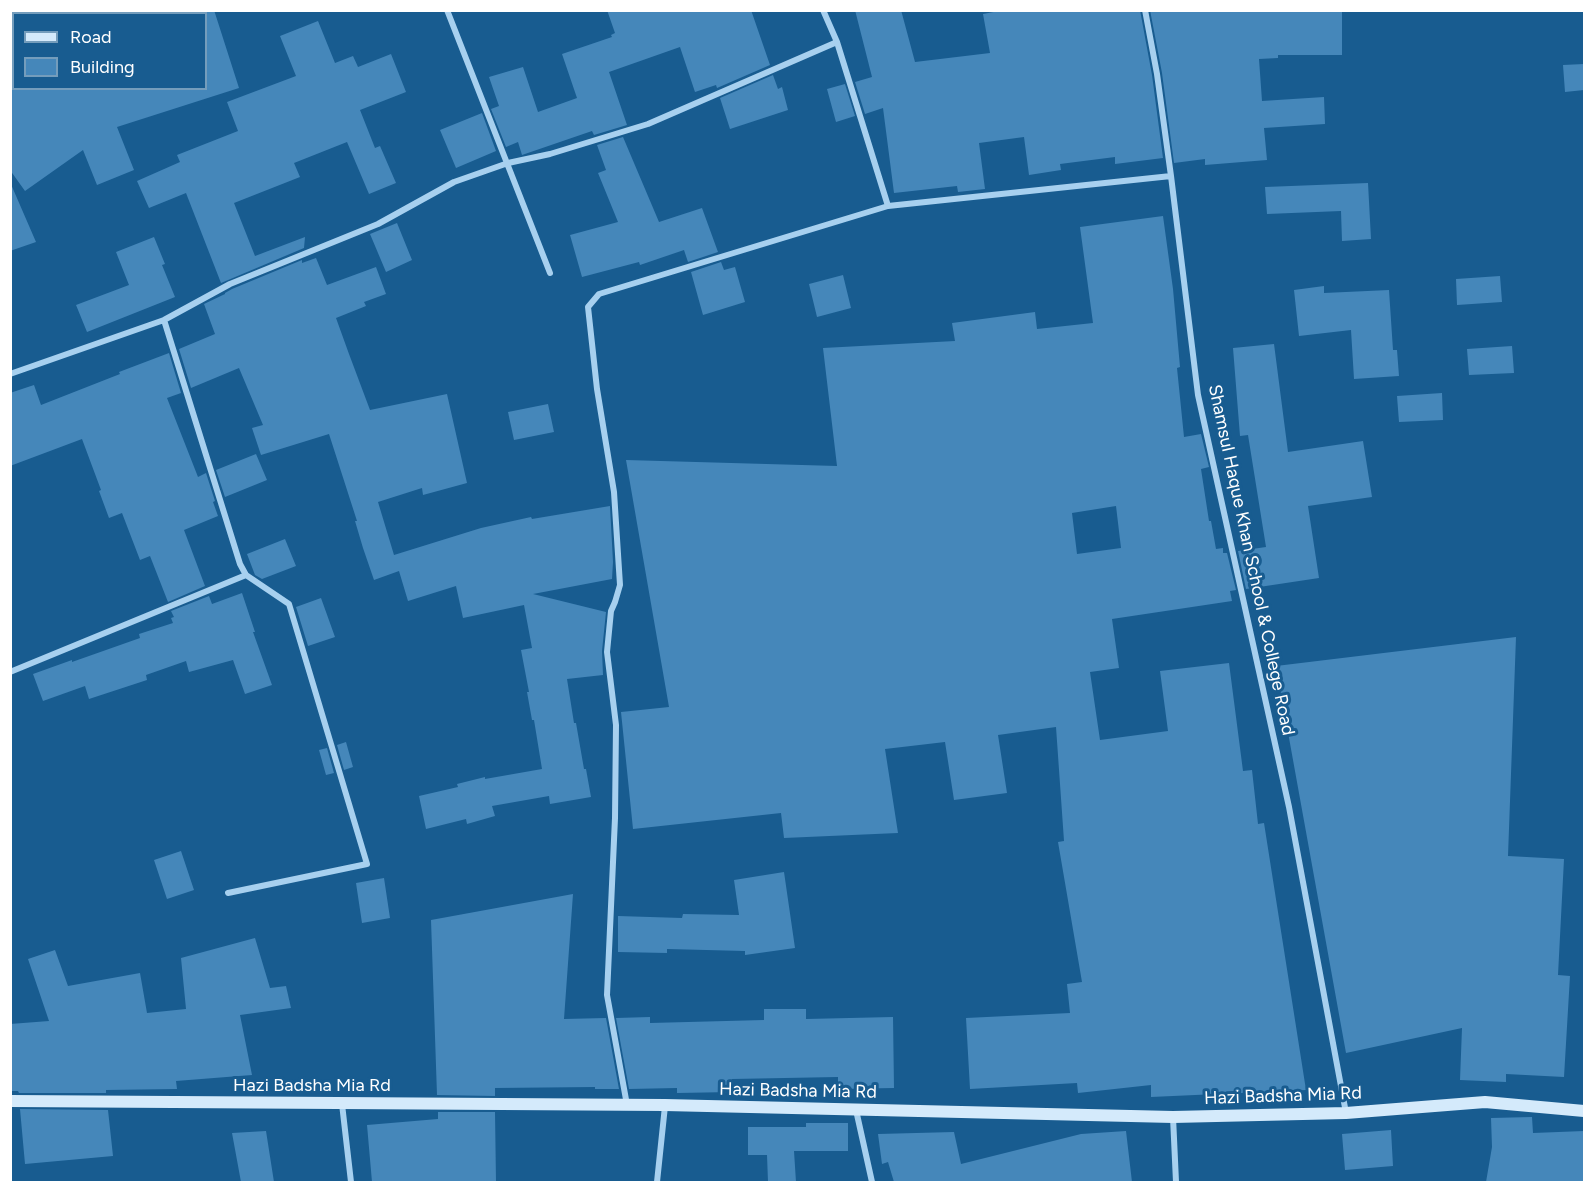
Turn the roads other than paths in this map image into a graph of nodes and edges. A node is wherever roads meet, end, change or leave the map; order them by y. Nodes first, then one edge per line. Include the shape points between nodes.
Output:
1 (447, 10) edge
2 (824, 10) edge
3 (1145, 10) edge
4 (837, 42) junction
5 (507, 163) junction
6 (1171, 176) junction
7 (888, 206) junction
8 (550, 273) dead end
9 (164, 320) junction
10 (10, 374) edge
11 (246, 575) junction
12 (10, 672) edge
13 (228, 893) dead end
14 (10, 1101) edge
15 (342, 1104) junction
16 (627, 1106) junction
17 (665, 1106) junction
18 (856, 1110) junction
19 (1584, 1110) edge
20 (1346, 1113) junction
21 (1173, 1117) junction
22 (351, 1182) edge
23 (657, 1182) edge
24 (872, 1182) edge
25 (1176, 1182) edge

1 - 5 street
2 - 4 street
3 - 6 street, Shamsul Haque Khan School & College Road
4 - 5 street via 648,124
4 - 7 street
5 - 8 street
5 - 9 street via 454,182 378,224 230,284
6 - 7 street
6 - 20 street, Shamsul Haque Khan School & College Road via 1198,395 1289,807
7 - 16 street via 599,294 588,307 614,492 620,585 611,611 607,652 615,725 607,995
9 - 10 street
9 - 11 street
11 - 12 street
11 - 13 street via 289,604 367,864
14 - 15 main road, Hazi Badsha Mia Rd
15 - 16 main road, Hazi Badsha Mia Rd
15 - 22 street
16 - 17 main road, Hazi Badsha Mia Rd
17 - 18 main road, Hazi Badsha Mia Rd
17 - 23 street
18 - 21 main road, Hazi Badsha Mia Rd
18 - 24 street
19 - 20 main road, Hazi Badsha Mia Rd via 1485,1102
20 - 21 main road, Hazi Badsha Mia Rd
21 - 25 street

